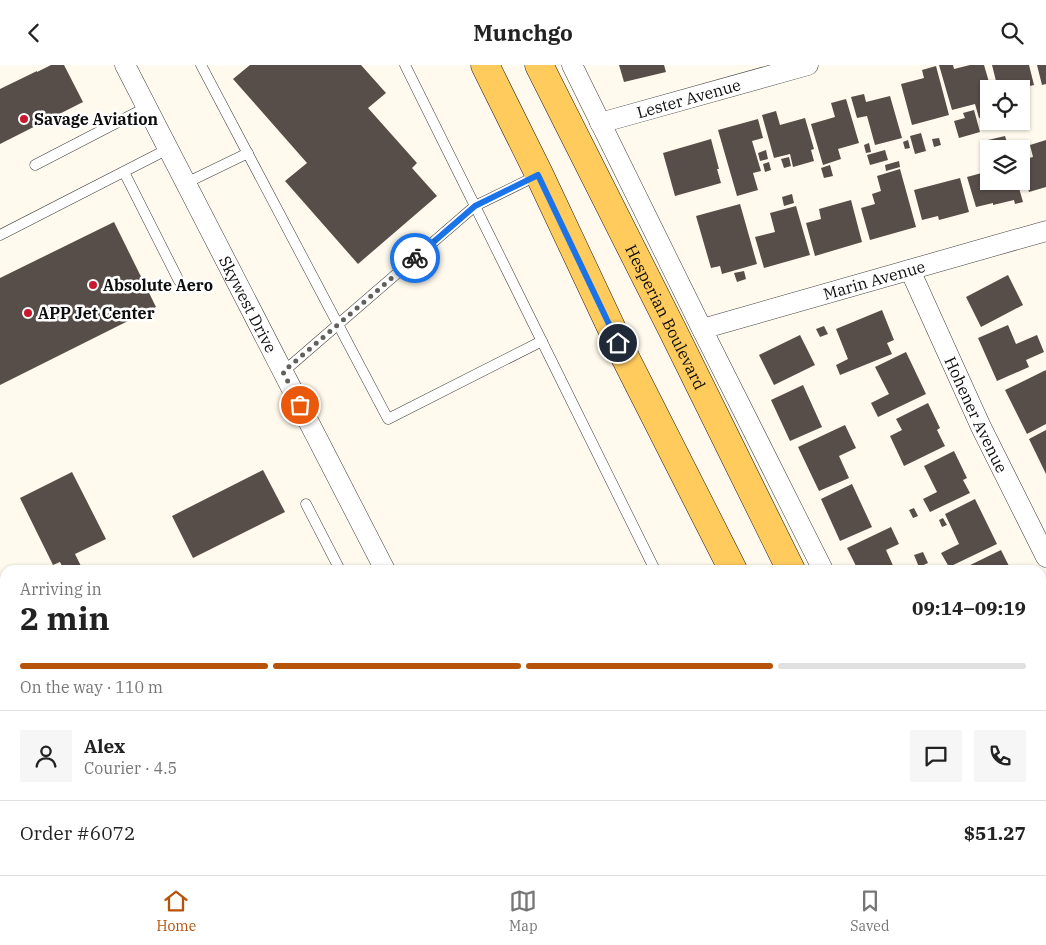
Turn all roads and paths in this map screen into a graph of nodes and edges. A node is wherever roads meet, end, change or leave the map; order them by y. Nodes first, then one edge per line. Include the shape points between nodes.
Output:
1 (125, 65) edge
2 (201, 65) edge
3 (405, 65) edge
4 (485, 65) edge
5 (539, 65) edge
6 (572, 65) edge
7 (808, 65) edge
8 (147, 107) junction
9 (600, 123) junction
10 (168, 149) junction
11 (248, 153) junction
12 (35, 165) dead end
13 (124, 172) junction
14 (538, 175) junction
15 (186, 183) junction
16 (475, 206) junction
17 (1046, 231) edge
18 (0, 235) edge
19 (910, 270) junction
20 (179, 281) dead end
21 (338, 325) junction
22 (702, 329) junction
23 (542, 341) junction
24 (283, 372) junction
25 (306, 504) dead end
26 (1046, 557) edge
27 (337, 565) edge
28 (382, 565) edge
29 (653, 565) edge
30 (730, 565) edge
31 (789, 565) edge
32 (820, 565) edge

1 - 8 street, Skywest Drive
2 - 11 lane
3 - 16 lane
4 - 14 main road
5 - 31 main road, Hesperian Boulevard
6 - 9 street, Hesperian Boulevard
7 - 9 street, Lester Avenue
8 - 10 street, Skywest Drive
8 - 12 lane
9 - 22 street, Hesperian Boulevard
10 - 13 lane
10 - 15 street, Skywest Drive
11 - 15 lane
11 - 21 lane
13 - 18 lane
13 - 20 lane
14 - 16 lane
14 - 30 main road via 626,359
15 - 24 street, Skywest Drive
16 - 21 lane
16 - 23 lane
17 - 19 street, Marin Avenue
19 - 22 street, Marin Avenue
19 - 26 street, Hohener Avenue via 981,427
21 - 23 lane via 388,419
21 - 24 lane
22 - 32 street, Hesperian Boulevard
23 - 29 lane
24 - 28 street, Skywest Drive
25 - 27 lane

